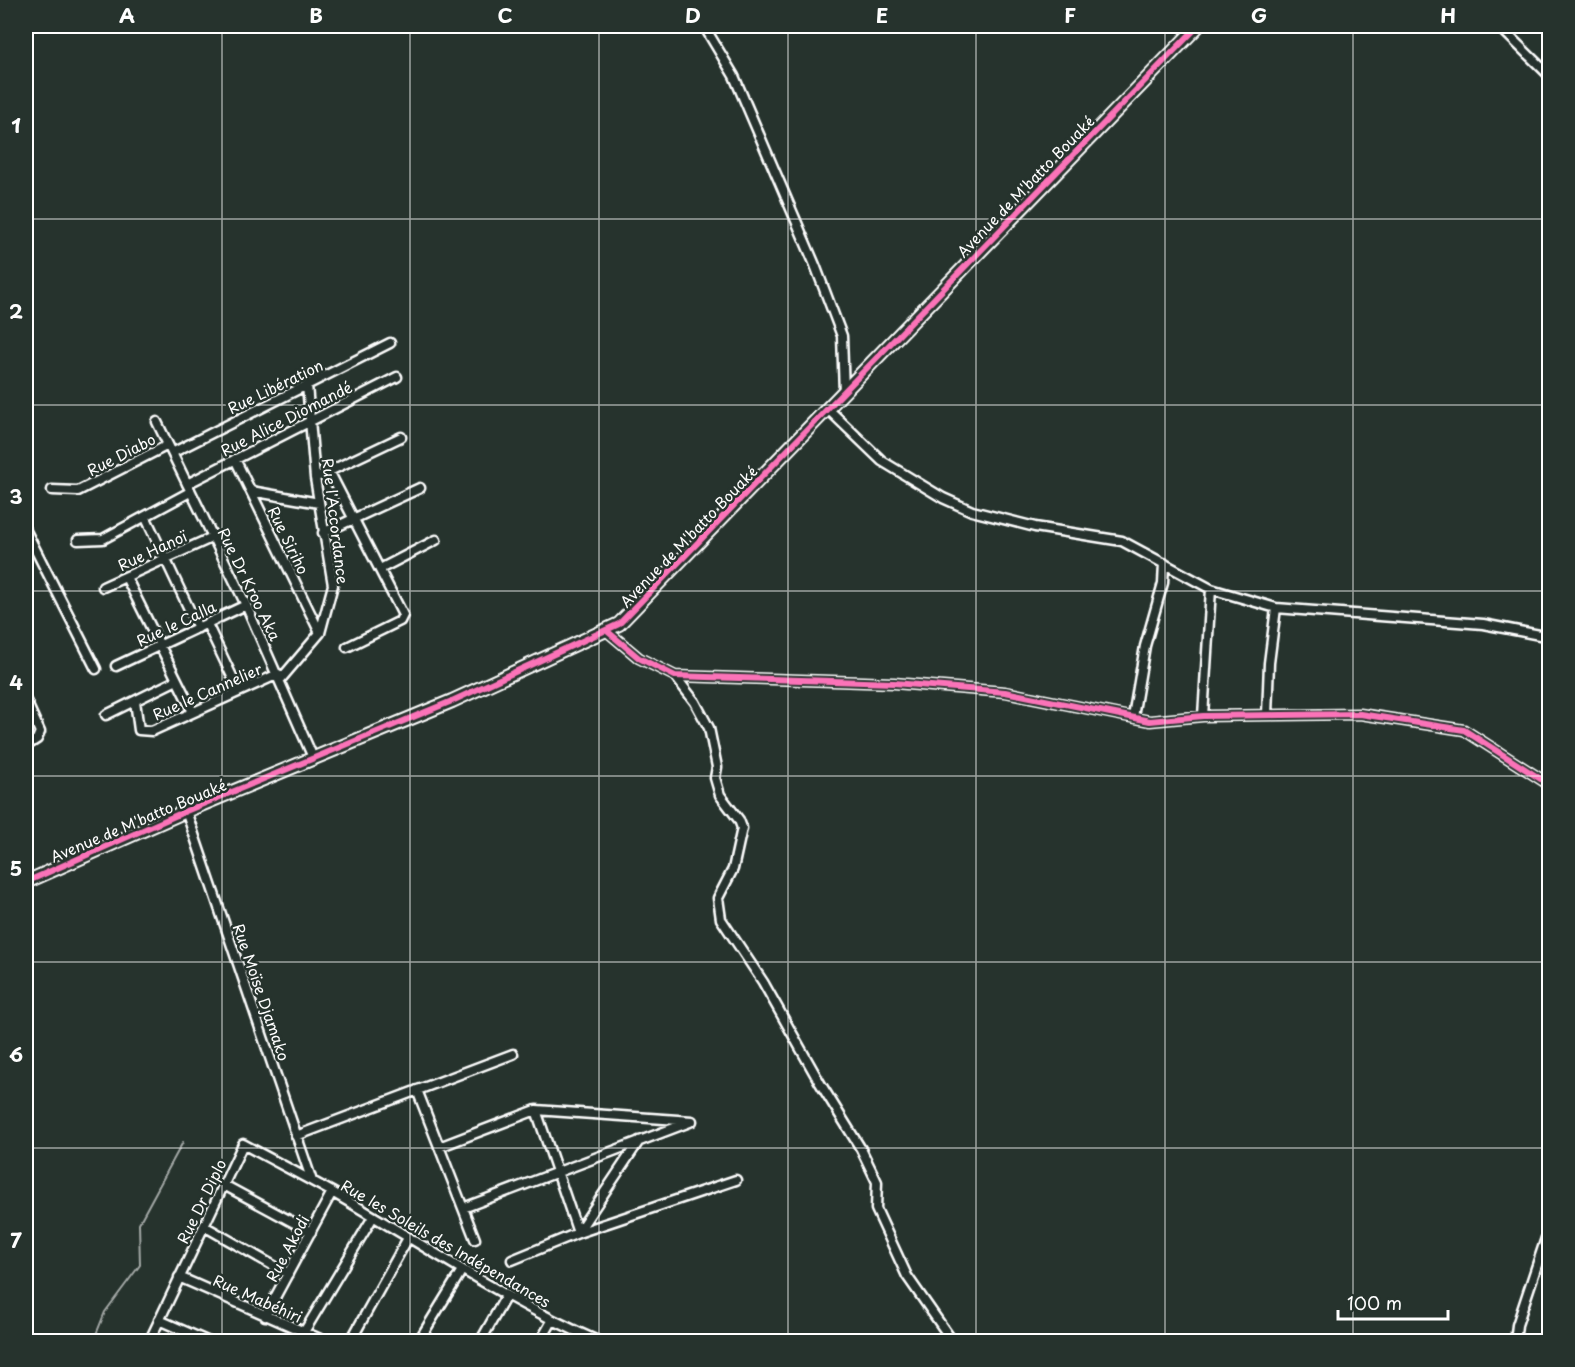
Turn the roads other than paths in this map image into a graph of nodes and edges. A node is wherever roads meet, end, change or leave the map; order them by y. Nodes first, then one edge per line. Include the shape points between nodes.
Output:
1 (704, 26) edge
2 (1198, 26) edge
3 (1499, 26) edge
4 (1550, 75) edge
5 (390, 343) dead end
6 (397, 377) dead end
7 (308, 386) junction
8 (844, 393) junction
9 (828, 409) junction
10 (310, 420) junction
11 (157, 422) dead end
12 (401, 437) dead end
13 (170, 449) junction
14 (235, 459) junction
15 (329, 471) junction
16 (315, 478) junction
17 (188, 488) junction
18 (420, 488) dead end
19 (52, 490) dead end
20 (250, 491) junction
21 (319, 503) junction
22 (146, 518) junction
23 (354, 519) junction
24 (26, 531) edge
25 (323, 533) junction
26 (213, 537) junction
27 (78, 540) dead end
28 (436, 540) dead end
29 (164, 560) junction
30 (1164, 563) junction
31 (380, 569) junction
32 (126, 577) junction
33 (103, 587) dead end
34 (1211, 589) junction
35 (246, 605) junction
36 (1276, 608) junction
37 (207, 624) junction
38 (198, 628) junction
39 (607, 631) junction
40 (320, 633) junction
41 (1550, 637) edge
42 (160, 645) junction
43 (347, 647) dead end
44 (116, 666) dead end
45 (96, 669) dead end
46 (675, 676) junction
47 (279, 677) junction
48 (177, 680) junction
49 (239, 692) junction
50 (26, 701) edge
51 (135, 701) junction
52 (193, 712) junction
53 (106, 715) dead end
54 (1267, 715) junction
55 (1203, 716) junction
56 (1133, 717) junction
57 (26, 746) edge
58 (314, 760) junction
59 (1550, 785) edge
60 (186, 811) junction
61 (26, 882) edge
62 (513, 1054) dead end
63 (417, 1090) junction
64 (536, 1110) junction
65 (296, 1136) junction
66 (639, 1141) junction
67 (439, 1146) junction
68 (559, 1171) junction
69 (736, 1180) dead end
70 (312, 1181) junction
71 (224, 1185) junction
72 (332, 1192) junction
73 (463, 1208) junction
74 (373, 1217) junction
75 (204, 1226) junction
76 (1550, 1226) edge
77 (311, 1232) junction
78 (578, 1233) junction
79 (408, 1238) junction
80 (475, 1239) dead end
81 (512, 1260) dead end
82 (462, 1270) junction
83 (288, 1274) junction
84 (179, 1277) junction
85 (506, 1296) junction
86 (265, 1316) junction
87 (159, 1320) junction
88 (552, 1321) junction
89 (303, 1332) junction
90 (149, 1341) edge
91 (209, 1341) edge
92 (327, 1341) edge
93 (350, 1341) edge
94 (418, 1341) edge
95 (480, 1341) edge
96 (540, 1341) edge
97 (600, 1341) edge
98 (953, 1341) edge
99 (1515, 1341) edge

1 - 8 street via 734,76 815,265 842,336
2 - 8 street, Avenue de M'batto Bouaké
3 - 4 street
5 - 7 street, Rue Libération
6 - 10 street, Rue Alice Diomandé
7 - 10 street, Rue l'Accordance
7 - 13 street, Rue Libération
8 - 9 street, Avenue de M'batto Bouaké
9 - 30 street via 882,461 943,498 972,511 1035,527 1122,540
9 - 39 street, Avenue de M'batto Bouaké via 636,608
10 - 14 street, Rue Alice Diomandé
10 - 16 street, Rue l'Accordance
11 - 13 street, Rue Dr Kroo Aka
12 - 15 street
13 - 17 street, Rue Dr Kroo Aka
13 - 19 street, Rue Diabo via 78,491
14 - 17 street, Rue Alice Diomandé
14 - 20 street, Rue Siriho
15 - 16 street
15 - 23 street
16 - 21 street, Rue l'Accordance
17 - 22 street, Rue Alice Diomandé
17 - 26 street, Rue Dr Kroo Aka
18 - 23 street
20 - 21 street
20 - 40 street, Rue Siriho
21 - 25 street, Rue l'Accordance
22 - 27 street, Rue Alice Diomandé via 103,539
22 - 29 street
23 - 25 street
23 - 31 street
24 - 45 street
25 - 40 street, Rue l'Accordance via 333,585
26 - 29 street, Rue Hanoï
26 - 35 street, Rue Dr Kroo Aka
28 - 31 street
29 - 32 street, Rue Hanoï
29 - 38 street
30 - 34 street
30 - 56 street
31 - 43 street via 404,615 400,621
32 - 33 street, Rue Hanoï
32 - 42 street
34 - 36 street
34 - 55 street
35 - 37 street, Rue le Calla
35 - 47 street, Rue Dr Kroo Aka
36 - 41 street via 1473,623
36 - 54 street
37 - 38 street, Rue le Calla
37 - 49 street
38 - 42 street, Rue le Calla
39 - 46 street via 639,658
39 - 58 street, Avenue de M'batto Bouaké
40 - 47 street, Rue l'Accordance
42 - 44 street, Rue le Calla
42 - 48 street
46 - 56 street via 894,683 1005,692
46 - 98 street via 709,728 720,795 741,828 733,869 718,898 721,919 763,982 856,1140 877,1182 876,1209 907,1276
47 - 49 street, Rue le Cannelier
47 - 58 street, Rue Dr Kroo Aka
48 - 51 street
48 - 52 street
49 - 52 street, Rue le Cannelier
50 - 57 street via 40,732
51 - 52 street, Rue le Cannelier via 139,730 152,731
51 - 53 street
54 - 55 street
54 - 59 street via 1360,714 1464,730
55 - 56 street via 1150,721
58 - 60 street, Avenue de M'batto Bouaké
60 - 61 street, Avenue de M'batto Bouaké
60 - 65 street, Rue Moïse Djamako
62 - 63 street
63 - 65 street
63 - 67 street
64 - 66 street via 693,1121
64 - 67 street
64 - 68 street
65 - 70 street, Rue Moïse Djamako
66 - 68 street
66 - 78 street
67 - 73 street
68 - 73 street
68 - 78 street
69 - 78 street
70 - 71 street, Rue Dr Diplo via 243,1144
70 - 72 street, Rue les Soleils des Indépendances
71 - 75 street, Rue Dr Diplo
71 - 77 street
72 - 74 street, Rue les Soleils des Indépendances
72 - 77 street, Rue Akodi
73 - 80 street
74 - 79 street, Rue les Soleils des Indépendances
74 - 89 street
75 - 83 street
75 - 84 street, Rue Dr Diplo
76 - 99 street via 1517,1324
77 - 83 street, Rue Akodi
78 - 81 street
79 - 82 street, Rue les Soleils des Indépendances
79 - 93 street
82 - 85 street, Rue les Soleils des Indépendances
82 - 94 street
83 - 86 street, Rue Akodi
84 - 86 street, Rue Mabéhiri
84 - 87 street, Rue Dr Diplo
85 - 88 street, Rue les Soleils des Indépendances
85 - 95 street
86 - 89 street, Rue Mabéhiri
87 - 90 street, Rue Dr Diplo
87 - 91 street
88 - 96 street
88 - 97 street, Rue les Soleils des Indépendances
89 - 92 street, Rue Mabéhiri

